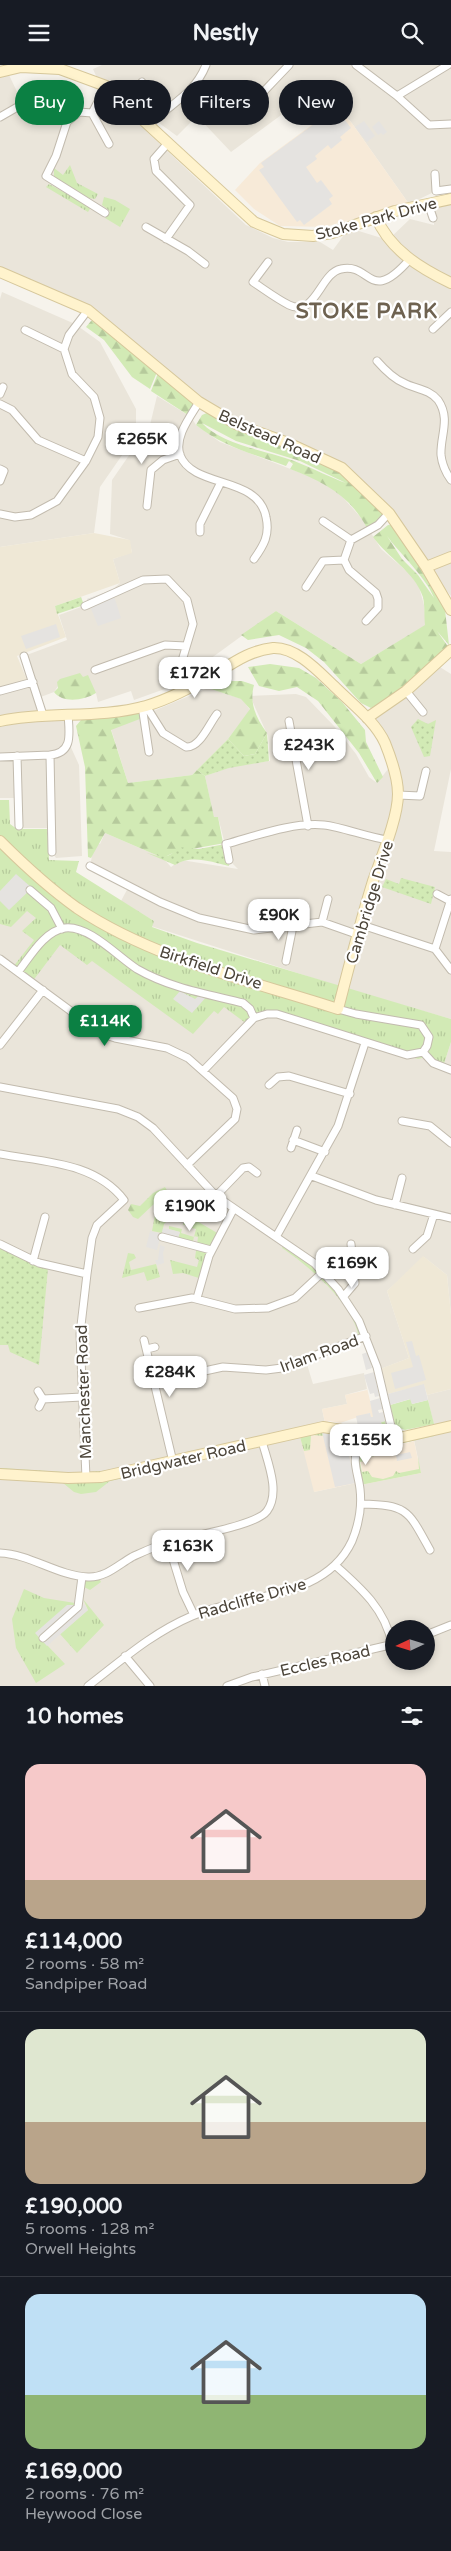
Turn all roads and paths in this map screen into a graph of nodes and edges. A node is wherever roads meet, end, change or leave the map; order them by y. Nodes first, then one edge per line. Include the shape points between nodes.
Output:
1 (206, 65) edge
2 (289, 65) edge
3 (356, 65) edge
4 (448, 65) edge
5 (21, 66) edge
6 (0, 72) edge
7 (94, 82) edge
8 (269, 86) edge
9 (397, 96) junction
10 (171, 105) edge
11 (15, 108) edge
12 (94, 109) edge
13 (92, 113) junction
14 (0, 117) edge
15 (451, 124) edge
16 (149, 125) edge
17 (168, 143) junction
18 (109, 145) dead end
19 (435, 174) dead end
20 (451, 189) edge
21 (451, 199) edge
22 (428, 203) junction
23 (105, 213) dead end
24 (376, 217) junction
25 (432, 218) dead end
26 (146, 227) dead end
27 (166, 239) junction
28 (410, 259) junction
29 (205, 263) dead end
30 (268, 263) dead end
31 (0, 272) edge
32 (451, 283) edge
33 (88, 310) junction
34 (451, 312) edge
35 (433, 329) dead end
36 (25, 330) dead end
37 (64, 349) junction
38 (377, 361) dead end
39 (3, 387) dead end
40 (0, 394) edge
41 (199, 402) junction
42 (0, 403) edge
43 (180, 454) junction
44 (86, 461) junction
45 (0, 469) edge
46 (451, 480) edge
47 (0, 481) edge
48 (221, 482) junction
49 (147, 506) dead end
50 (389, 513) junction
51 (0, 514) edge
52 (322, 521) dead end
53 (200, 531) dead end
54 (351, 540) junction
55 (451, 557) edge
56 (254, 559) dead end
57 (344, 560) junction
58 (426, 567) junction
59 (306, 587) dead end
60 (84, 606) dead end
61 (451, 610) edge
62 (366, 621) dead end
63 (186, 646) junction
64 (451, 650) edge
65 (24, 656) dead end
66 (95, 670) dead end
67 (33, 682) junction
68 (189, 689) junction
69 (0, 691) edge
70 (406, 691) junction
71 (144, 706) junction
72 (423, 712) dead end
73 (68, 714) junction
74 (217, 714) dead end
75 (43, 715) junction
76 (367, 718) junction
77 (0, 721) edge
78 (289, 721) dead end
79 (149, 752) dead end
80 (50, 755) junction
81 (17, 756) junction
82 (0, 757) edge
83 (426, 771) dead end
84 (398, 795) junction
85 (19, 826) dead end
86 (308, 826) junction
87 (388, 840) junction
88 (0, 841) edge
89 (52, 851) dead end
90 (229, 860) dead end
91 (90, 866) dead end
92 (30, 890) dead end
93 (437, 894) dead end
94 (328, 899) dead end
95 (451, 900) edge
96 (283, 907) dead end
97 (322, 922) junction
98 (290, 926) junction
99 (62, 929) junction
100 (360, 930) junction
101 (435, 949) junction
102 (0, 959) edge
103 (286, 961) dead end
104 (451, 970) edge
105 (18, 972) junction
106 (43, 990) junction
107 (338, 1009) junction
108 (254, 1018) junction
109 (1, 1041) edge
110 (365, 1043) junction
111 (423, 1052) junction
112 (451, 1070) edge
113 (203, 1071) junction
114 (269, 1085) dead end
115 (0, 1087) edge
116 (350, 1094) junction
117 (402, 1121) dead end
118 (297, 1130) dead end
119 (293, 1140) junction
120 (451, 1143) edge
121 (291, 1148) dead end
122 (325, 1152) junction
123 (0, 1154) edge
124 (187, 1165) junction
125 (257, 1173) dead end
126 (312, 1176) junction
127 (398, 1181) dead end
128 (216, 1197) junction
129 (395, 1205) junction
130 (233, 1210) junction
131 (434, 1214) junction
132 (45, 1217) dead end
133 (451, 1218) edge
134 (162, 1237) dead end
135 (276, 1237) junction
136 (0, 1243) edge
137 (351, 1244) dead end
138 (414, 1246) dead end
139 (211, 1251) junction
140 (354, 1257) junction
141 (346, 1258) dead end
142 (33, 1261) junction
143 (323, 1272) junction
144 (86, 1274) junction
145 (344, 1296) junction
146 (197, 1298) junction
147 (139, 1308) dead end
148 (366, 1336) junction
149 (144, 1340) dead end
150 (155, 1347) dead end
151 (147, 1349) junction
152 (154, 1381) junction
153 (38, 1391) dead end
154 (82, 1397) junction
155 (43, 1399) junction
156 (39, 1407) dead end
157 (451, 1426) edge
158 (394, 1439) junction
159 (262, 1441) junction
160 (359, 1445) junction
161 (173, 1462) junction
162 (0, 1474) edge
163 (86, 1478) junction
164 (361, 1504) junction
165 (168, 1543) junction
166 (430, 1550) dead end
167 (0, 1553) edge
168 (335, 1565) junction
169 (82, 1577) junction
170 (194, 1615) junction
171 (385, 1621) edge
172 (451, 1625) edge
173 (435, 1631) edge
174 (43, 1638) dead end
175 (385, 1646) edge
176 (125, 1656) junction
177 (262, 1674) junction
178 (88, 1686) edge
179 (150, 1686) edge
180 (227, 1686) edge
181 (264, 1686) edge

1 - 10 street via 190,92
2 - 8 street
3 - 9 street
4 - 9 street
5 - 6 street, Stoke Park Drive
5 - 7 street, Stoke Park Drive via 60,69
9 - 15 street via 429,125
11 - 14 street
12 - 13 street
13 - 18 street
13 - 23 street via 79,112 67,122 46,176
16 - 17 street, Stoke Park Drive
17 - 24 street, Stoke Park Drive via 254,222 284,235 332,233
17 - 27 street via 154,159 156,171 190,205
19 - 20 street via 436,191
21 - 22 street, Stoke Park Drive
22 - 24 street, Stoke Park Drive
22 - 25 street
24 - 28 street via 388,240
26 - 27 street
27 - 29 street
28 - 30 street via 381,281 371,280 350,269 338,270 330,275 314,299 297,307 254,282
28 - 32 street
31 - 33 street, Belstead Road
33 - 37 street via 69,335
33 - 41 street, Belstead Road
34 - 35 street
36 - 37 street
37 - 44 street via 72,374 94,397 100,418 98,437
38 - 46 street via 402,383 425,390 438,400 445,413 447,428 441,454
39 - 40 street
41 - 43 street via 181,433
41 - 50 street, Belstead Road via 236,423 342,468
42 - 44 street via 12,409 38,440
43 - 48 street via 190,469
43 - 49 street via 163,460 151,471
44 - 51 street via 58,501 43,510 15,517
45 - 47 street via 4,471
48 - 53 street via 200,524
48 - 56 street via 249,493 260,501 266,514 266,542
50 - 54 street via 378,525
50 - 58 street, Belstead Road
52 - 54 street
54 - 57 street
55 - 58 street
57 - 59 street via 323,561
57 - 62 street via 349,570 376,593 378,608
58 - 61 street, Belstead Road
60 - 63 street via 143,580 167,579 187,600 193,624
63 - 66 street via 165,645
63 - 68 street via 181,664
64 - 70 street
65 - 67 street
67 - 69 street
67 - 75 street
68 - 71 street, Cambridge Drive
68 - 76 street, Cambridge Drive via 242,658 275,648 291,651
70 - 72 street
70 - 76 street
71 - 73 street, Cambridge Drive
71 - 74 street via 164,733 186,747 200,740
71 - 79 street
73 - 75 street, Cambridge Drive
73 - 80 street via 69,743 64,750
75 - 77 street, Cambridge Drive
76 - 84 street, Cambridge Drive via 384,741
78 - 86 street
80 - 81 street
80 - 89 street
81 - 82 street
81 - 85 street
83 - 84 street via 420,796
84 - 87 street, Cambridge Drive
86 - 87 street via 324,825 364,837
86 - 90 street via 280,829 226,845
87 - 100 street, Cambridge Drive
88 - 107 street, Birkfield Drive via 66,900 128,937
91 - 98 street via 199,918 254,930
92 - 99 street via 51,908
93 - 95 street
94 - 97 street
95 - 101 street
96 - 98 street
97 - 98 street
97 - 100 street
98 - 103 street
99 - 105 street via 45,939
99 - 108 street, Birkfield Drive via 74,928 87,933 158,979 184,989 243,1003
100 - 101 street
100 - 107 street, Cambridge Drive
101 - 104 street
102 - 105 street
105 - 106 street
106 - 109 street
106 - 113 street via 102,1034 176,1051
107 - 111 street, Birkfield Drive via 421,1025 429,1037
108 - 110 street, Birkfield Drive via 277,1014
108 - 113 street
110 - 111 street, Birkfield Drive via 410,1055
110 - 116 street
111 - 112 street via 433,1063
113 - 124 street via 231,1096 236,1113 232,1122
114 - 116 street via 278,1077 290,1076
115 - 124 street via 132,1114 153,1128
116 - 122 street
117 - 120 street via 430,1126
118 - 119 street
119 - 121 street
119 - 122 street
122 - 126 street
123 - 144 street, Manchester Road via 87,1171 106,1181 124,1200 95,1229
124 - 128 street
125 - 128 street via 243,1167
126 - 129 street
126 - 135 street
127 - 129 street
128 - 130 street
129 - 131 street
130 - 135 street
130 - 139 street
131 - 133 street
131 - 138 street via 427,1236
132 - 142 street
134 - 139 street
135 - 143 street
136 - 142 street
137 - 140 street
139 - 146 street
140 - 141 street
140 - 145 street via 355,1283
142 - 144 street
143 - 145 street
143 - 146 street via 295,1298 268,1308 235,1309
144 - 154 street, Manchester Road via 80,1334
145 - 148 street
146 - 147 street
148 - 152 street, Irlam Road via 282,1368 223,1367
148 - 158 street
149 - 151 street
150 - 151 street
151 - 152 street
152 - 161 street
153 - 155 street
154 - 155 street
154 - 163 street, Manchester Road
155 - 156 street
157 - 158 street
158 - 160 street
159 - 160 street, Bridgwater Road via 331,1427 342,1430
159 - 161 street, Bridgwater Road
159 - 165 street via 273,1488 272,1502 266,1512 252,1522
160 - 164 street, Radcliffe Drive via 354,1459
161 - 163 street, Bridgwater Road
162 - 163 street, Bridgwater Road
164 - 166 street via 390,1505 402,1509 414,1521
164 - 168 street, Radcliffe Drive via 352,1541
165 - 169 street via 133,1557 102,1575
165 - 170 street via 183,1592
167 - 169 street
168 - 170 street, Radcliffe Drive via 301,1586
168 - 171 street via 363,1591
169 - 174 street via 78,1606
170 - 176 street, Radcliffe Drive via 152,1637
172 - 173 street
175 - 177 street, Eccles Road
176 - 178 street, Radcliffe Drive
176 - 179 street
177 - 180 street, Eccles Road
177 - 181 street

